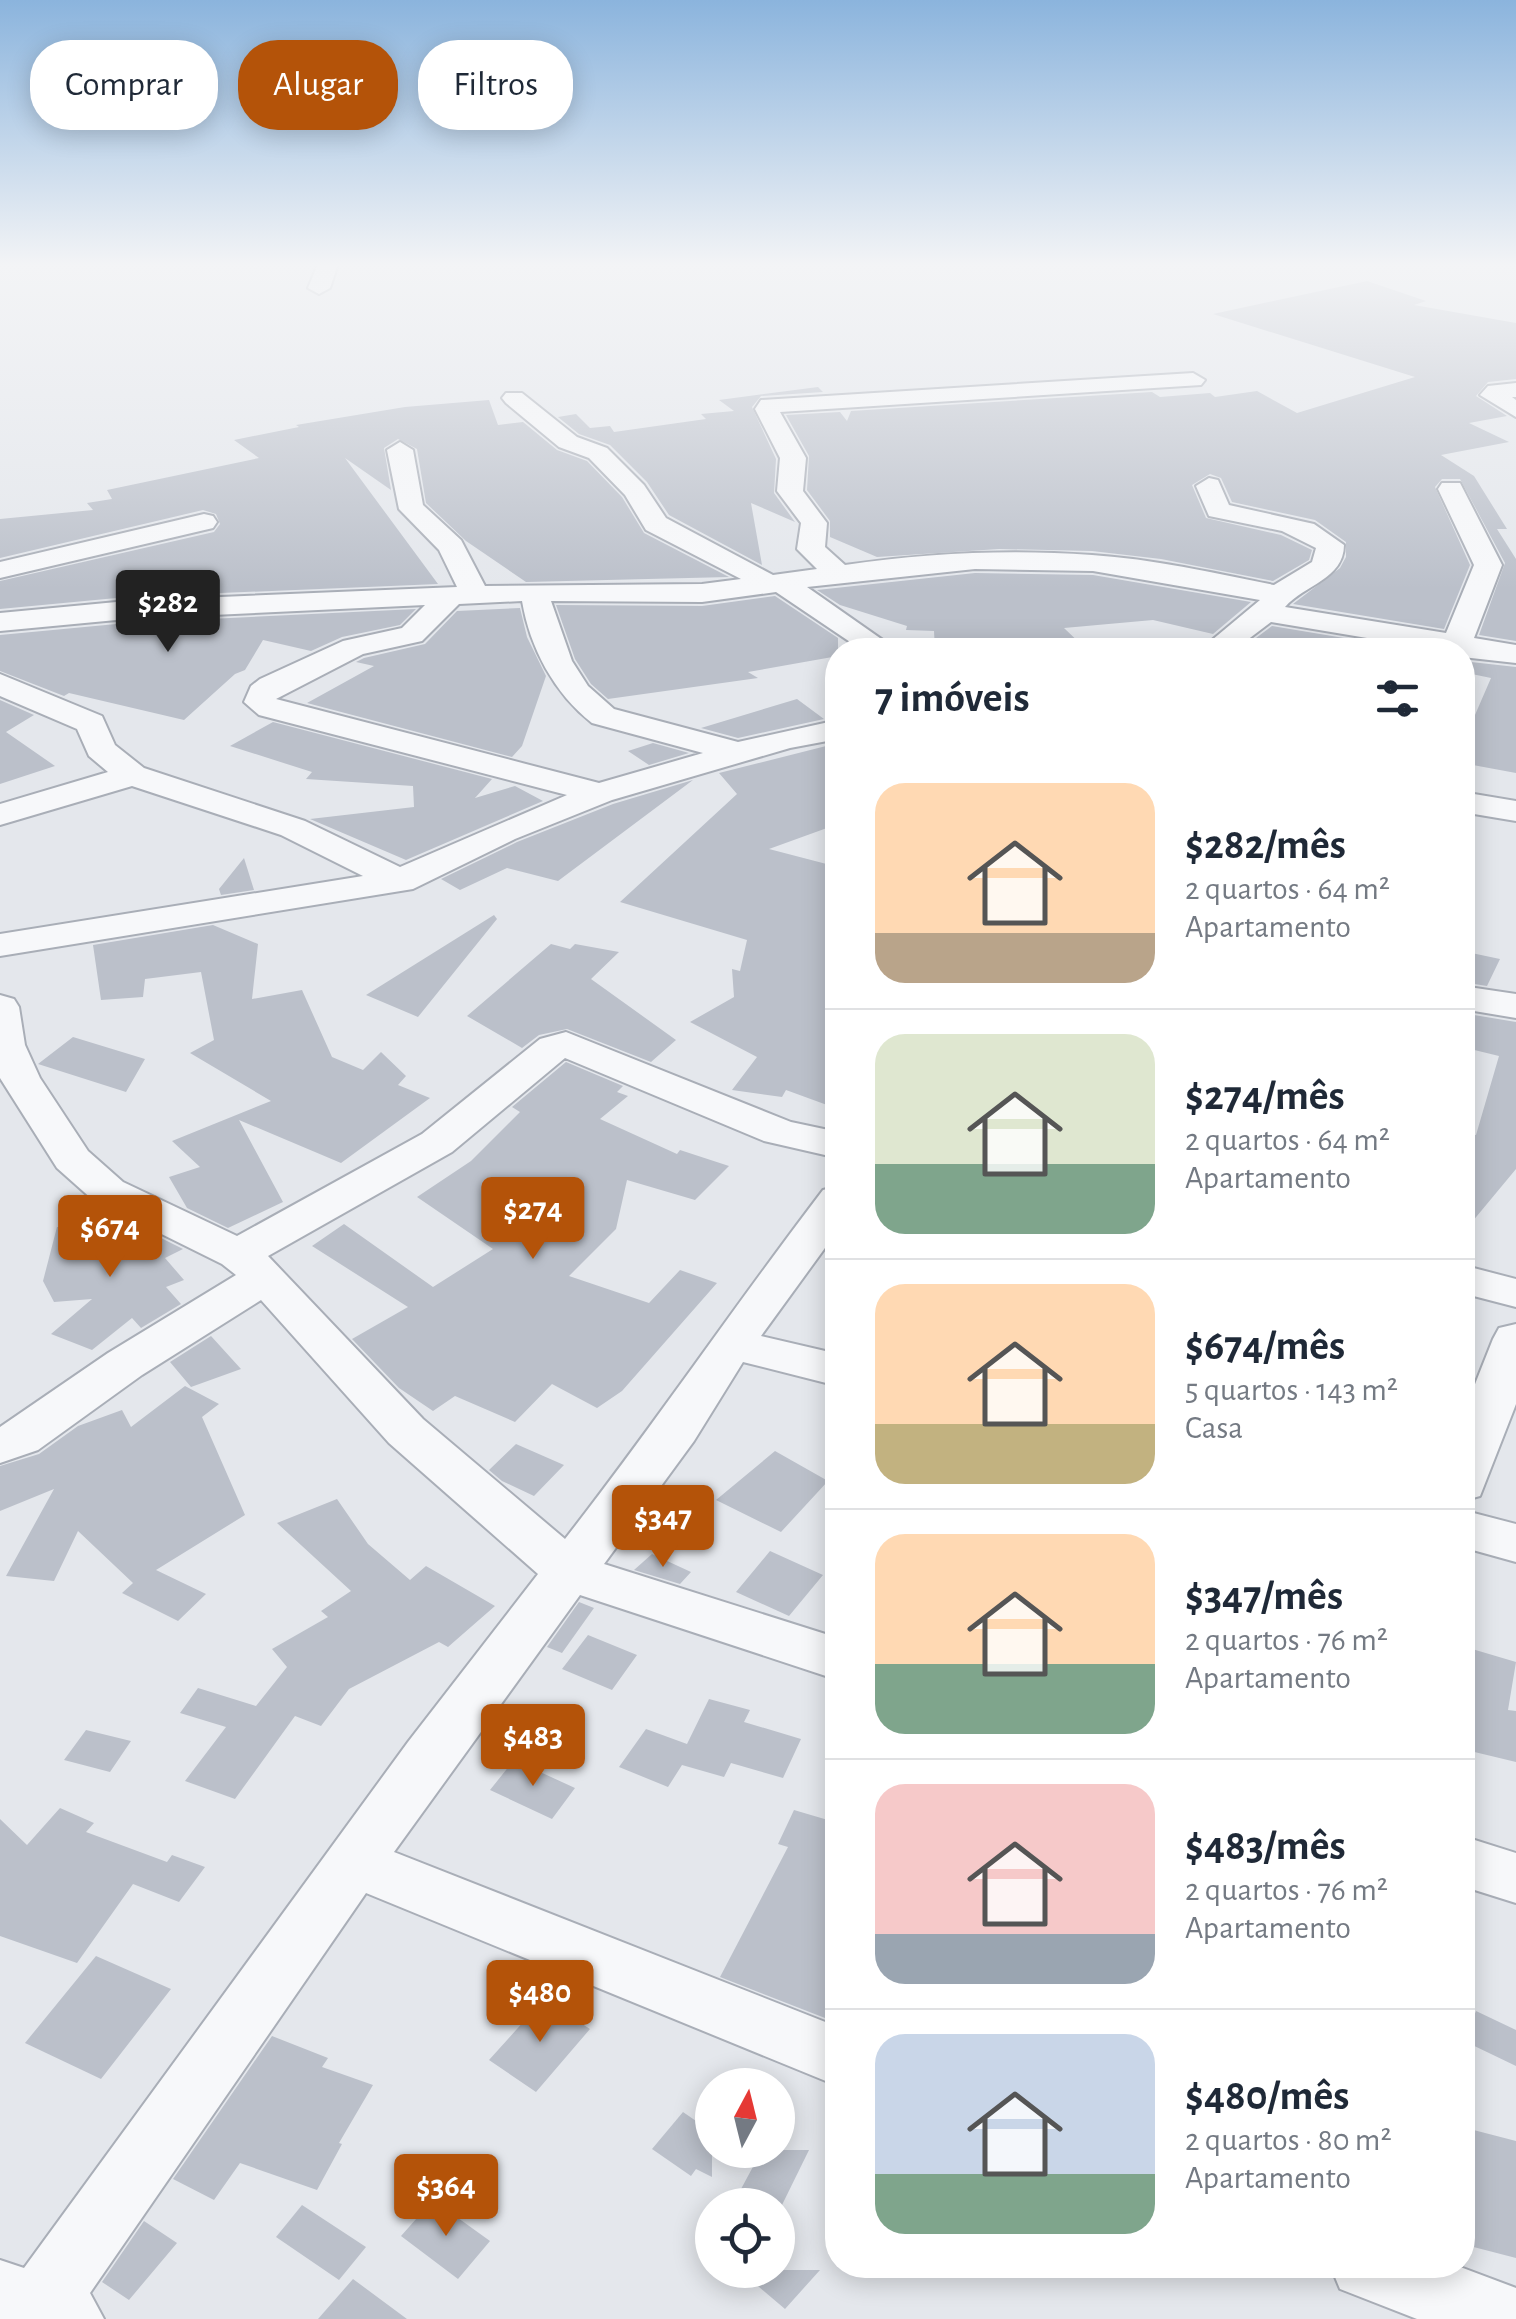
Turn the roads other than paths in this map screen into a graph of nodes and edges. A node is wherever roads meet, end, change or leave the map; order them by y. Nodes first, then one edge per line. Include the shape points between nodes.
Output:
1 (1193, 380) dead end
2 (1516, 390) edge
3 (514, 398) dead end
4 (1516, 410) edge
5 (1516, 421) edge
6 (1516, 432) edge
7 (400, 450) dead end
8 (1209, 486) dead end
9 (1452, 490) dead end
10 (204, 522) dead end
11 (0, 570) edge
12 (839, 574) junction
13 (776, 584) junction
14 (534, 592) junction
15 (463, 596) junction
16 (1272, 604) junction
17 (0, 622) edge
18 (863, 638) edge
19 (1230, 638) edge
20 (1417, 638) edge
21 (1459, 638) edge
22 (1475, 649) edge
23 (1516, 654) edge
24 (0, 683) edge
25 (825, 732) edge
26 (738, 753) junction
27 (132, 775) junction
28 (600, 793) junction
29 (1475, 804) edge
30 (1516, 810) edge
31 (0, 816) edge
32 (400, 881) junction
33 (0, 945) edge
34 (1475, 998) edge
35 (1516, 1006) edge
36 (0, 1007) edge
37 (825, 1141) edge
38 (825, 1216) edge
39 (252, 1265) junction
40 (1475, 1282) edge
41 (1516, 1293) edge
42 (1516, 1339) edge
43 (730, 1344) junction
44 (825, 1367) edge
45 (0, 1446) edge
46 (1475, 1449) edge
47 (1475, 1532) edge
48 (1516, 1543) edge
49 (570, 1572) junction
50 (825, 1655) edge
51 (354, 1862) junction
52 (1475, 1865) edge
53 (1516, 1878) edge
54 (825, 2052) edge
55 (1399, 2278) edge
56 (35, 2310) edge
57 (1506, 2319) edge

1 - 12 street via 769,405 793,458 787,474 791,496 814,523 810,549
2 - 4 street via 1492,395
3 - 13 street via 568,442 598,453 656,524
5 - 6 street
7 - 15 street via 407,499 451,546
8 - 16 street via 1218,510 1294,524 1330,545 1324,566
9 - 21 street via 1488,565
10 - 11 street
12 - 13 street
12 - 16 street via 1034,560 1142,569
13 - 14 street via 684,594
13 - 18 street
14 - 15 street
14 - 26 street via 547,645 590,708
15 - 17 street
15 - 28 street via 412,635 354,647 270,686 260,702
16 - 19 street
16 - 20 street
22 - 23 street
24 - 27 street via 91,724 100,750
25 - 26 street
26 - 28 street
27 - 31 street
27 - 32 street via 293,828
28 - 32 street
29 - 30 street
32 - 33 street
34 - 35 street
36 - 39 street via 5,1045 20,1078 72,1158 108,1191
37 - 39 street via 766,1127 566,1044 438,1143
38 - 43 street
39 - 45 street via 125,1364
39 - 49 street via 406,1431
40 - 41 street
42 - 46 street
43 - 44 street
43 - 49 street via 677,1430
47 - 48 street
49 - 50 street
49 - 51 street
51 - 54 street
51 - 56 street
52 - 53 street
55 - 57 street

